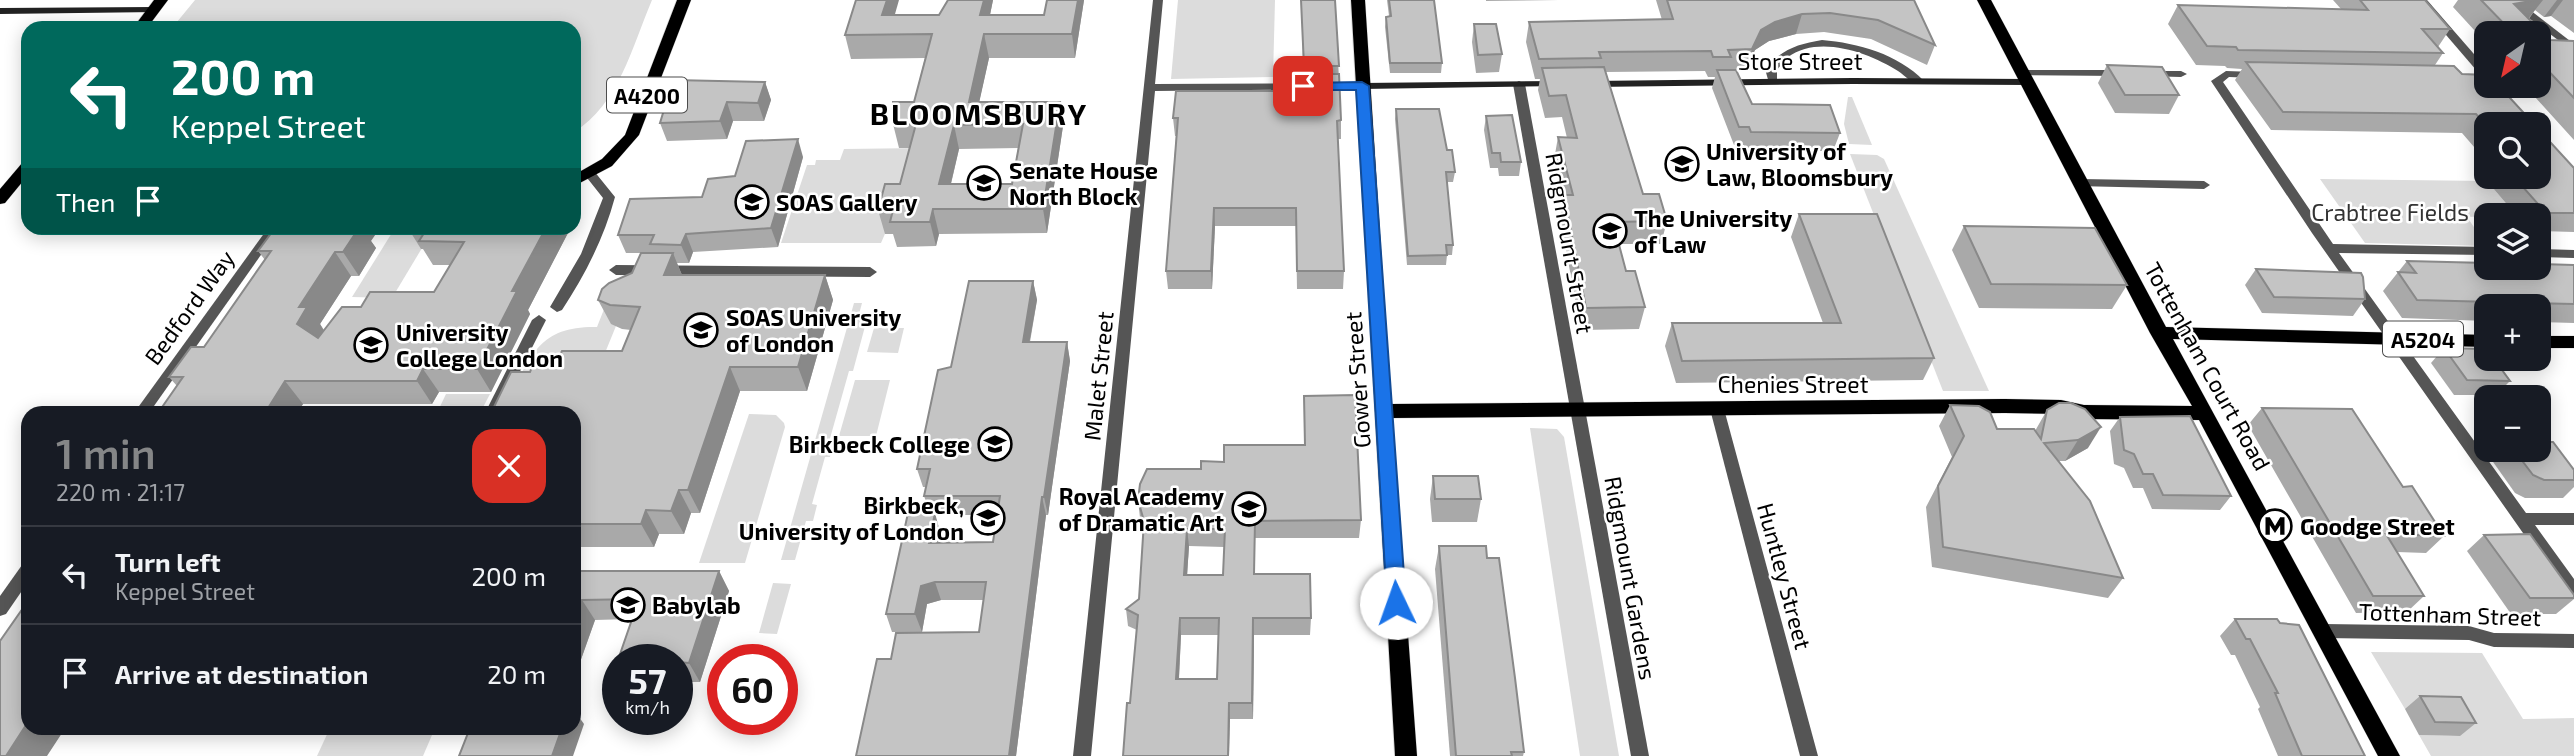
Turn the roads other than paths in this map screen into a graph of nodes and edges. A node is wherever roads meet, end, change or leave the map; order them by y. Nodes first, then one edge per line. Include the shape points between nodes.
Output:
1 (684, 0) edge
2 (1157, 0) edge
3 (1358, 0) edge
4 (1984, 0) edge
5 (2421, 0) edge
6 (2510, 0) edge
7 (157, 5) edge
8 (0, 11) edge
9 (144, 21) edge
10 (2574, 49) edge
11 (2474, 62) edge
12 (2128, 73) edge
13 (2141, 74) edge
14 (2181, 74) dead end
15 (2264, 75) edge
16 (2025, 78) junction
17 (1773, 81) junction
18 (1918, 81) junction
19 (1519, 84) junction
20 (1362, 86) junction
21 (1149, 88) junction
22 (590, 174) junction
23 (581, 178) edge
24 (2080, 183) junction
25 (14, 184) edge
26 (2204, 185) dead end
27 (0, 199) edge
28 (269, 235) edge
29 (2329, 247) junction
30 (2474, 251) edge
31 (2551, 253) edge
32 (2574, 254) edge
33 (616, 270) dead end
34 (719, 270) junction
35 (754, 270) junction
36 (870, 272) dead end
37 (712, 289) edge
38 (746, 289) edge
39 (557, 307) dead end
40 (539, 320) dead end
41 (2159, 333) junction
42 (2393, 339) junction
43 (2474, 341) edge
44 (2551, 342) edge
45 (2574, 342) edge
46 (146, 406) edge
47 (496, 406) edge
48 (1717, 408) junction
49 (1578, 409) junction
50 (1384, 411) junction
51 (2203, 413) junction
52 (2522, 519) junction
53 (2574, 519) edge
54 (21, 580) edge
55 (2574, 592) edge
56 (0, 610) edge
57 (2324, 631) junction
58 (2574, 641) edge
59 (1082, 756) edge
60 (1406, 756) edge
61 (1640, 756) edge
62 (1809, 756) edge
63 (2389, 756) edge

1 - 22 main road, A4200 via 632,135 612,160
2 - 21 street, Malet Street
3 - 20 main road, Gower Street
4 - 16 main road, Tottenham Court Road
5 - 11 street
6 - 10 street
7 - 8 street
7 - 9 main road
12 - 16 street
13 - 14 street
15 - 29 street via 2223,76 2218,87
16 - 18 street, Store Street via 1987,84
16 - 24 main road, Tottenham Court Road
17 - 18 street, Store Street
17 - 18 street via 1772,69 1779,57 1801,47 1826,44 1884,56
17 - 19 street, Store Street
19 - 20 street, Store Street
19 - 49 street, Ridgmount Street
20 - 21 street
20 - 50 main road, Gower Street
21 - 59 street, Malet Street
22 - 23 main road, A4200
22 - 39 street via 609,197 600,225
24 - 26 street
24 - 41 main road, Tottenham Court Road
25 - 27 main road
28 - 46 street, Bedford Way
29 - 30 street
29 - 42 street
31 - 32 street
33 - 34 street
34 - 35 street
34 - 37 street
35 - 36 street
35 - 38 street
40 - 47 street
41 - 42 main road, A5204
41 - 51 main road, Tottenham Court Road
42 - 43 main road, A5204
42 - 52 street
44 - 45 main road
48 - 49 main road, Chenies Street
48 - 51 main road, Chenies Street via 1992,406
48 - 62 street, Huntley Street
49 - 50 main road, Chenies Street
49 - 61 street, Ridgmount Gardens
50 - 60 main road, Gower Street
51 - 57 main road, Tottenham Court Road
52 - 53 street
52 - 55 street
54 - 56 street
57 - 58 street, Tottenham Street via 2469,633 2494,640
57 - 63 main road, Tottenham Court Road

